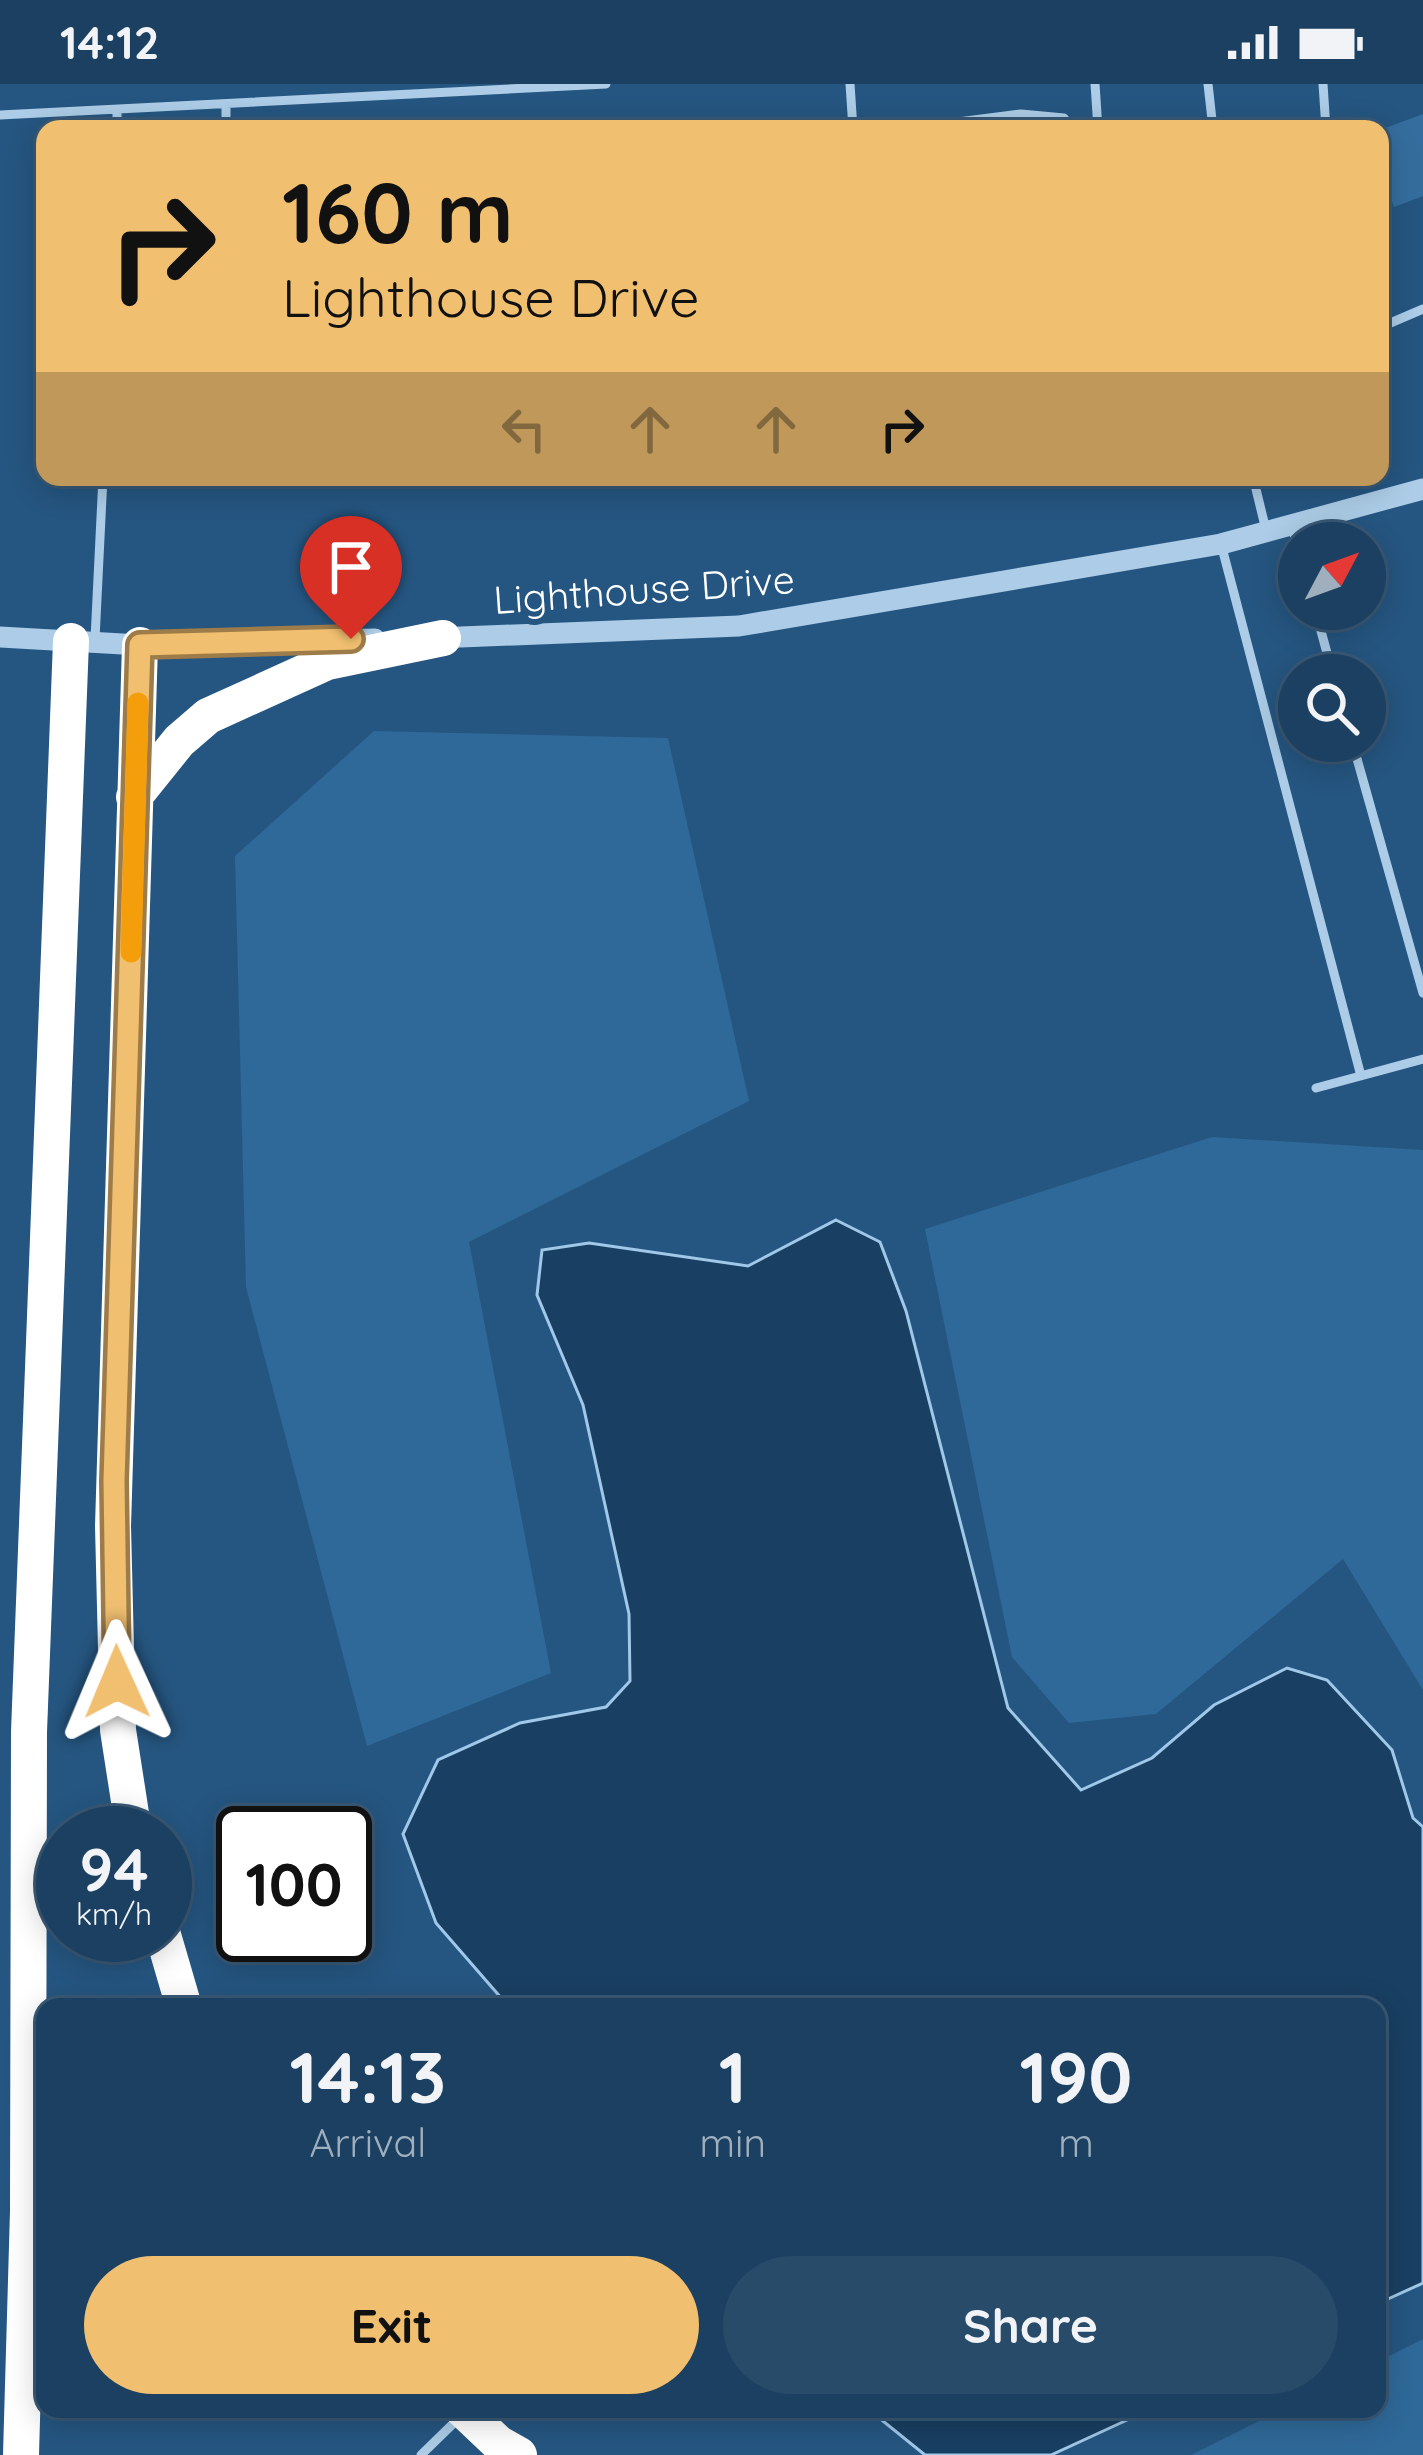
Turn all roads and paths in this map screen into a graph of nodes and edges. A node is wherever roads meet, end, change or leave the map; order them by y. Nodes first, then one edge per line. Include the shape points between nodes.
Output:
1 (606, 84) edge
2 (850, 84) edge
3 (1095, 84) edge
4 (1208, 84) edge
5 (1323, 84) edge
6 (226, 104) junction
7 (117, 110) junction
8 (0, 115) edge
9 (117, 120) edge
10 (226, 120) edge
11 (852, 120) edge
12 (976, 120) edge
13 (1066, 120) edge
14 (1097, 120) edge
15 (1212, 120) edge
16 (1325, 120) edge
17 (1423, 309) edge
18 (1389, 324) edge
19 (102, 486) edge
20 (1255, 486) edge
21 (1423, 489) edge
22 (1309, 522) edge
23 (1278, 530) edge
24 (1266, 533) junction
25 (1221, 544) junction
26 (0, 637) edge
27 (443, 638) junction
28 (83, 642) junction
29 (140, 645) junction
30 (1358, 762) edge
31 (134, 797) junction
32 (1423, 993) edge
33 (1423, 1059) edge
34 (1361, 1076) junction
35 (1316, 1088) dead end
36 (130, 1806) edge
37 (171, 1962) edge
38 (181, 1998) edge
39 (457, 2418) edge
40 (472, 2418) edge
41 (20, 2455) edge
42 (422, 2455) edge
43 (519, 2455) edge

1 - 6 lane
2 - 11 lane
3 - 14 lane
4 - 15 lane
5 - 16 lane
6 - 7 lane
6 - 10 lane
7 - 8 lane
7 - 9 lane
12 - 13 lane
17 - 18 lane
19 - 28 lane
20 - 24 lane
21 - 22 street, Lighthouse Drive
23 - 24 street, Lighthouse Drive
24 - 25 street, Lighthouse Drive
25 - 27 street, Lighthouse Drive via 739,626
25 - 34 lane
26 - 28 street, Lighthouse Drive
27 - 29 street, Lighthouse Drive
27 - 31 highway via 327,662 208,716
28 - 29 street, Lighthouse Drive
28 - 41 highway via 29,1732
29 - 31 highway
30 - 32 lane
31 - 36 highway via 113,1526 118,1730
33 - 34 lane
34 - 35 lane
37 - 38 highway
39 - 42 lane
40 - 43 highway

